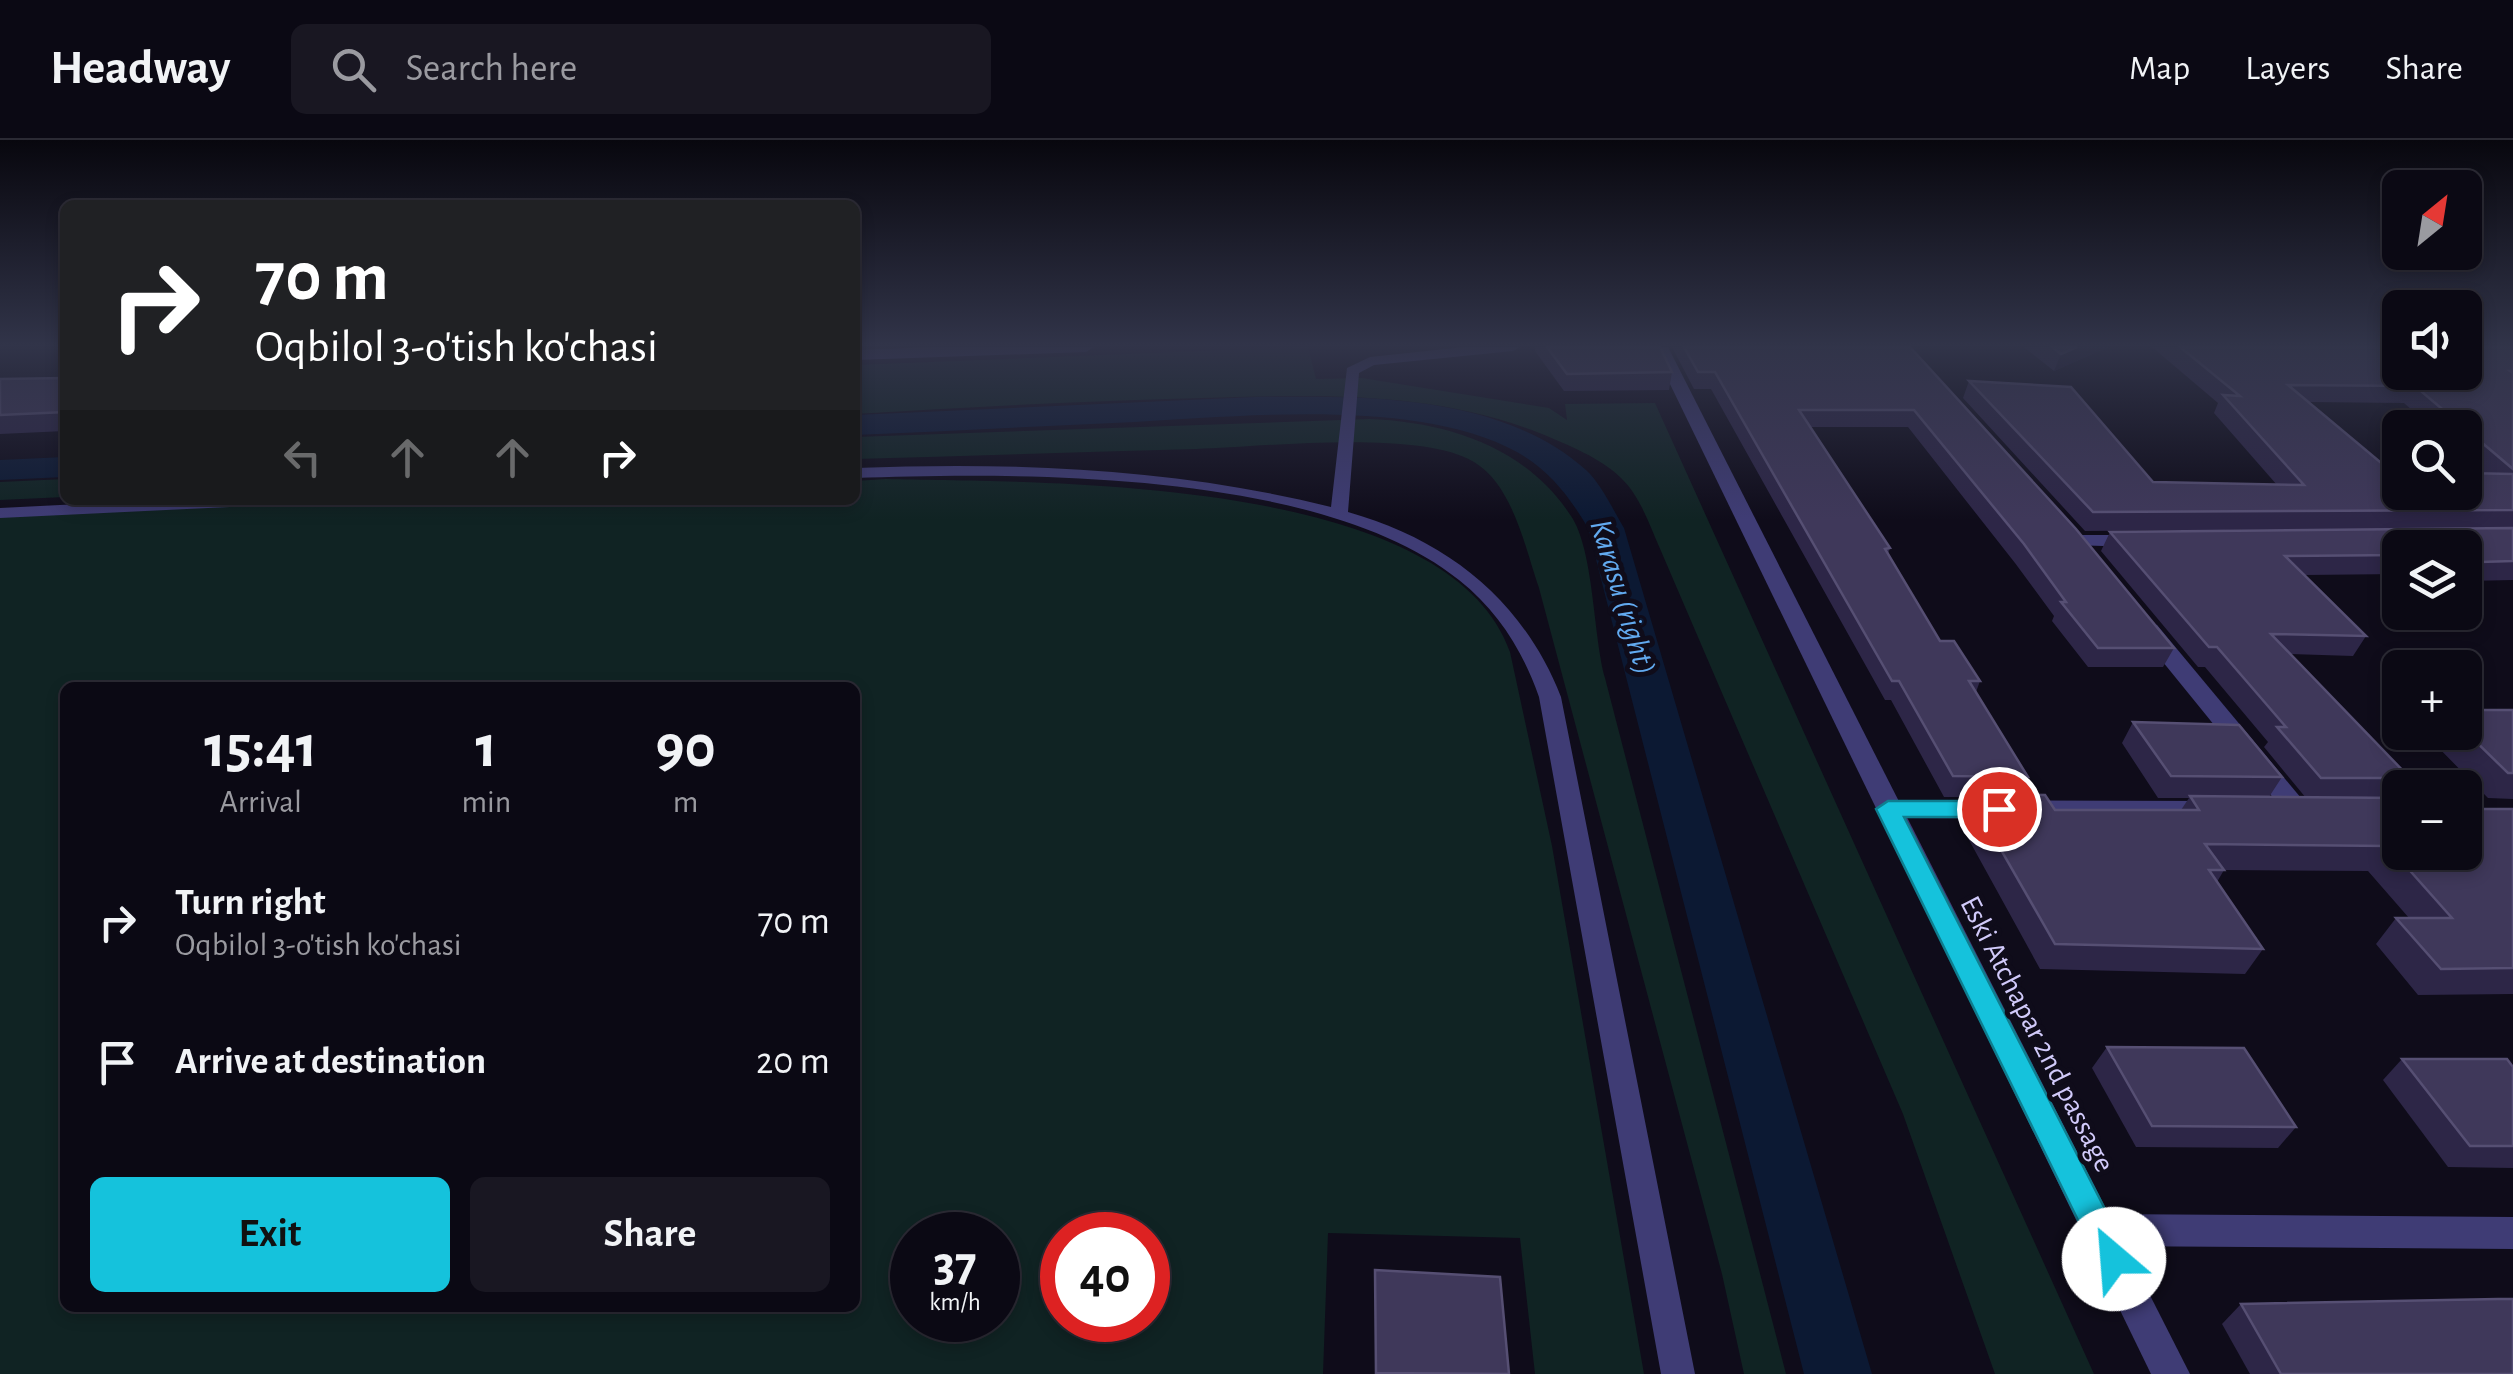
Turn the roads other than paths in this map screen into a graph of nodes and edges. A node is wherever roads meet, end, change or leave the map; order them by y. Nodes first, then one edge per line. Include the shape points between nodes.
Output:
1 (1346, 405) edge
2 (1688, 405) edge
3 (860, 473) edge
4 (158, 505) edge
5 (0, 512) edge
6 (1339, 514) junction
7 (2156, 540) edge
8 (2076, 542) edge
9 (2138, 616) edge
10 (1888, 809) junction
11 (2297, 810) junction
12 (2331, 810) edge
13 (2099, 1230) junction
14 (2513, 1233) edge
15 (1678, 1374) edge
16 (2171, 1374) edge

1 - 6 lane
2 - 10 street, Eski Atchapar 2nd passage
3 - 6 lane via 973,467 1119,474
4 - 5 lane
6 - 15 lane via 1402,538 1466,576 1513,625 1545,682
7 - 8 street
9 - 11 street
10 - 11 street
10 - 13 street, Eski Atchapar 2nd passage
11 - 12 street
13 - 14 street
13 - 16 street, Eski Atchapar 2nd passage

